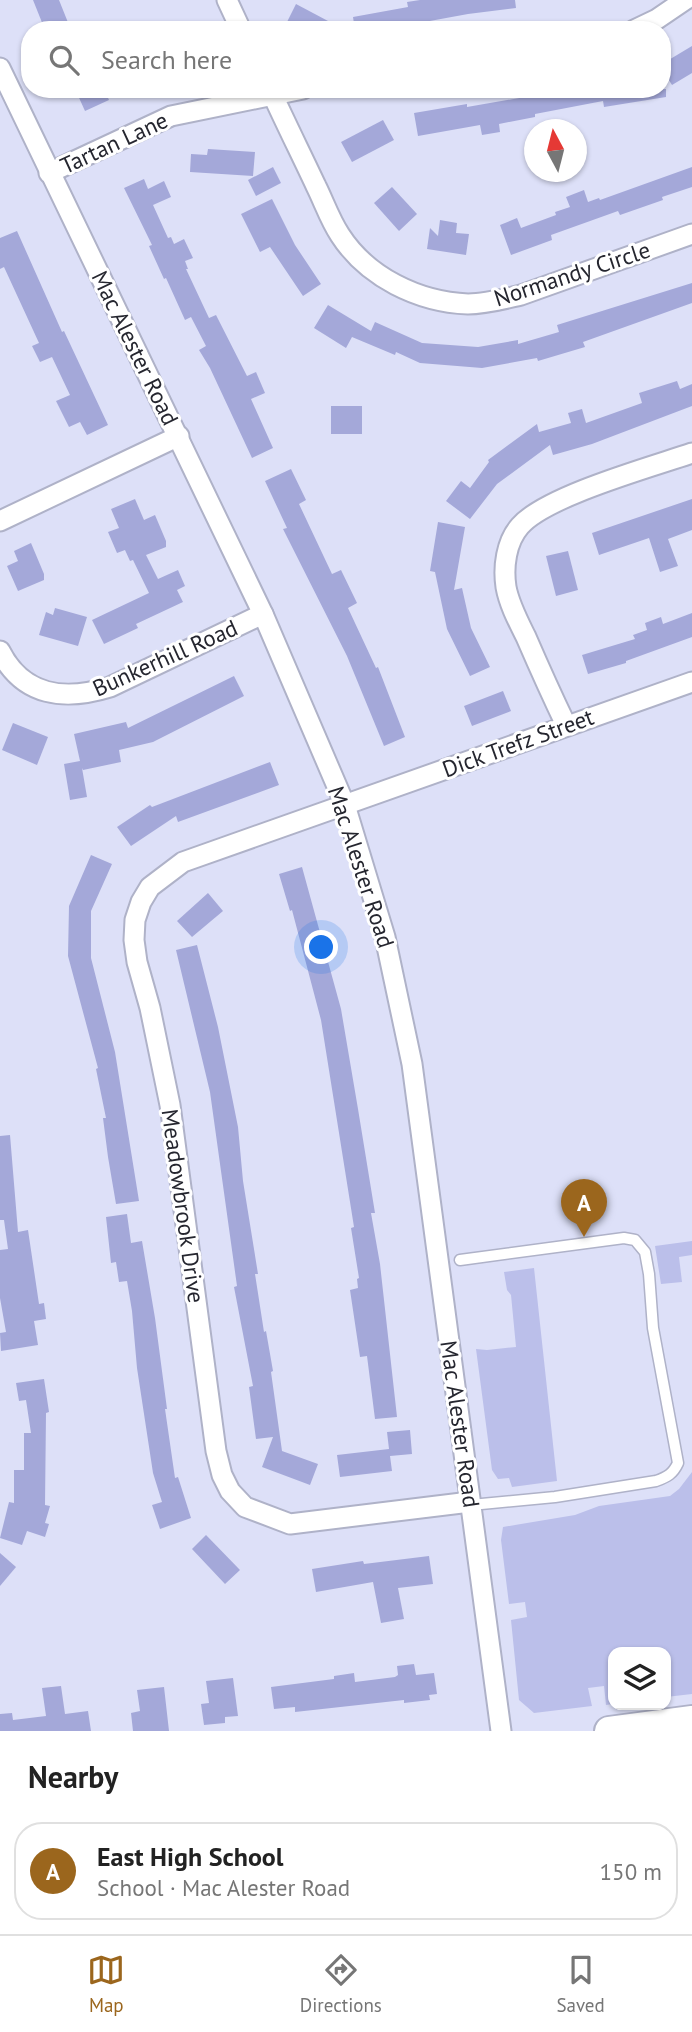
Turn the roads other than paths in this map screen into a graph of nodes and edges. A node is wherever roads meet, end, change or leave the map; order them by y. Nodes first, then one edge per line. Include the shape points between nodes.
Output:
1 (227, 0) edge
2 (685, 0) edge
3 (237, 21) edge
4 (653, 21) edge
5 (0, 68) edge
6 (246, 98) edge
7 (274, 98) edge
8 (49, 173) junction
9 (692, 234) edge
10 (178, 436) junction
11 (692, 453) edge
12 (0, 521) edge
13 (263, 614) junction
14 (0, 651) edge
15 (692, 682) edge
16 (566, 725) junction
17 (345, 804) junction
18 (460, 1260) dead end
19 (470, 1503) junction
20 (692, 1720) edge
21 (501, 1731) edge
22 (609, 1731) edge

1 - 3 street
2 - 4 street
5 - 8 street, Mac Alester Road
6 - 8 street, Tartan Lane via 172,116
7 - 9 street, Normandy Circle via 339,234 377,274 421,296 470,304 497,301
8 - 10 street, Mac Alester Road
10 - 12 street
10 - 13 street, Mac Alester Road
11 - 16 street via 538,510 519,526 510,543 506,589
13 - 14 street, Bunkerhill Road via 110,687 86,694 40,690 23,681
13 - 17 street, Mac Alester Road
15 - 16 street, Dick Trefz Street
16 - 17 street, Dick Trefz Street
17 - 19 street, Mac Alester Road via 400,996
17 - 19 street, Meadowbrook Drive via 183,862 150,887 135,920 137,962 170,1105 216,1451 226,1483 245,1507 290,1524
18 - 19 lane via 635,1240 645,1252 653,1328 678,1463 666,1478 656,1481 555,1497
19 - 21 street, Mac Alester Road
20 - 22 street

